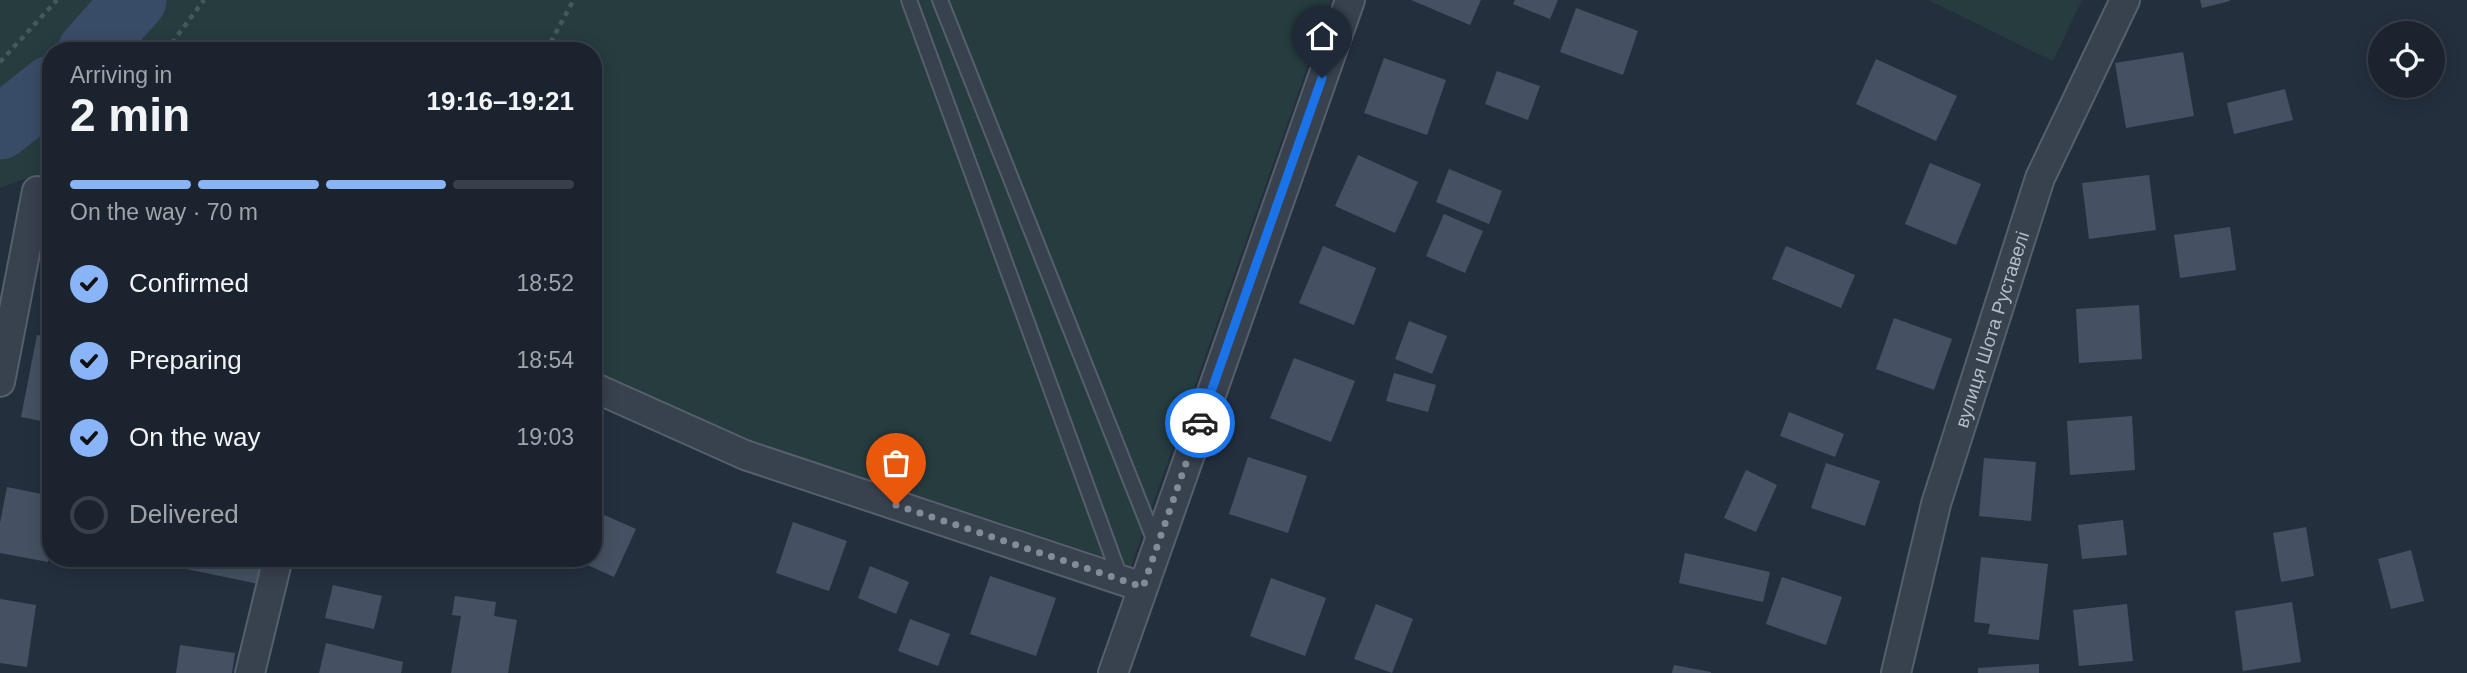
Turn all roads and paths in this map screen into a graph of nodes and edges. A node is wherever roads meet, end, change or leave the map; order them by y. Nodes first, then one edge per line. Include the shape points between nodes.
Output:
1 (57, 0) edge
2 (204, 0) edge
3 (575, 0) edge
4 (909, 0) edge
5 (940, 0) edge
6 (1350, 0) edge
7 (2125, 0) edge
8 (173, 42) edge
9 (551, 42) edge
10 (0, 62) edge
11 (42, 204) edge
12 (0, 382) edge
13 (602, 391) edge
14 (1157, 546) junction
15 (276, 567) edge
16 (1132, 583) junction
17 (250, 673) edge
18 (1113, 673) edge
19 (1896, 673) edge

1 - 10 path
2 - 8 path
3 - 9 path
4 - 16 lane
5 - 14 lane
6 - 14 street
7 - 19 street, вулиця Шота Руставелі via 2040,178 1936,503
11 - 12 street
13 - 16 street via 746,456
14 - 16 street
15 - 17 street
16 - 18 street

